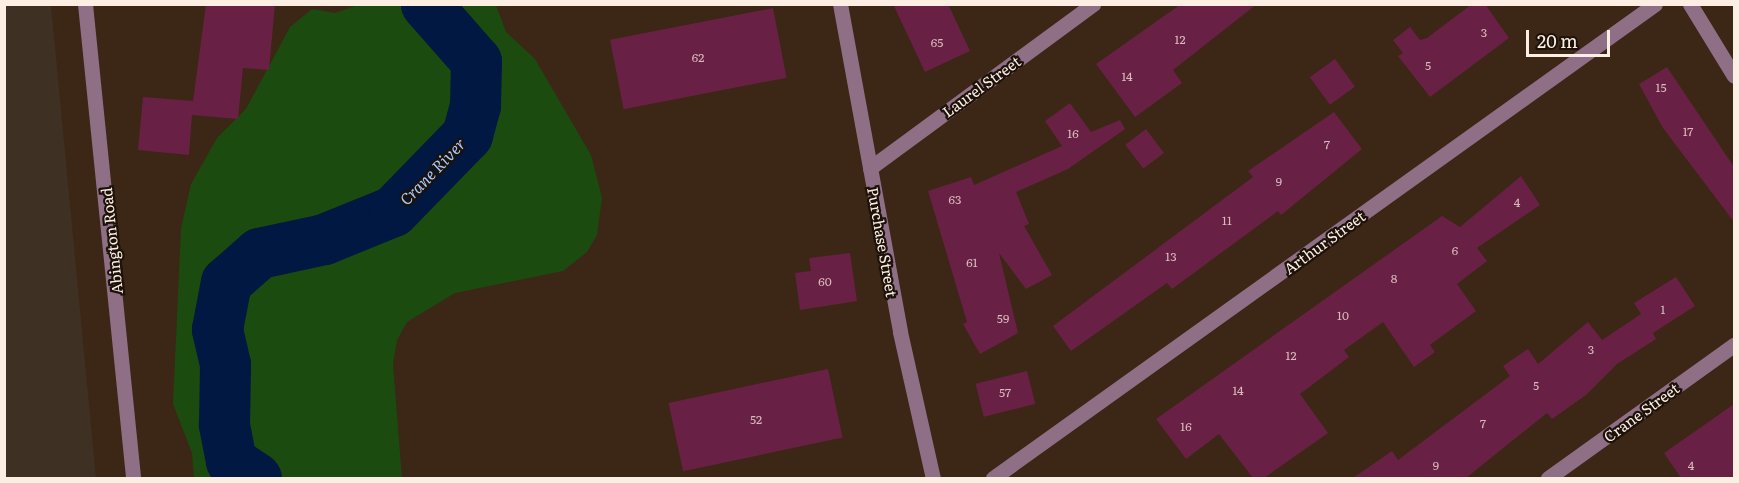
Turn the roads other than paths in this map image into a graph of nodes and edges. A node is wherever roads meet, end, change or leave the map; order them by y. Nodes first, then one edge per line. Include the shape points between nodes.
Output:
1 (85, 4) edge
2 (840, 4) edge
3 (1093, 4) edge
4 (1655, 4) edge
5 (1690, 4) edge
6 (1734, 76) edge
7 (870, 168) junction
8 (1734, 345) edge
9 (133, 478) edge
10 (933, 478) edge
11 (993, 478) edge
12 (1548, 478) edge

1 - 9 street, Abington Road
2 - 7 street, Purchase Street
3 - 7 street, Laurel Street
4 - 11 street, Arthur Street
5 - 6 street
7 - 10 street, Purchase Street
8 - 12 street, Crane Street

